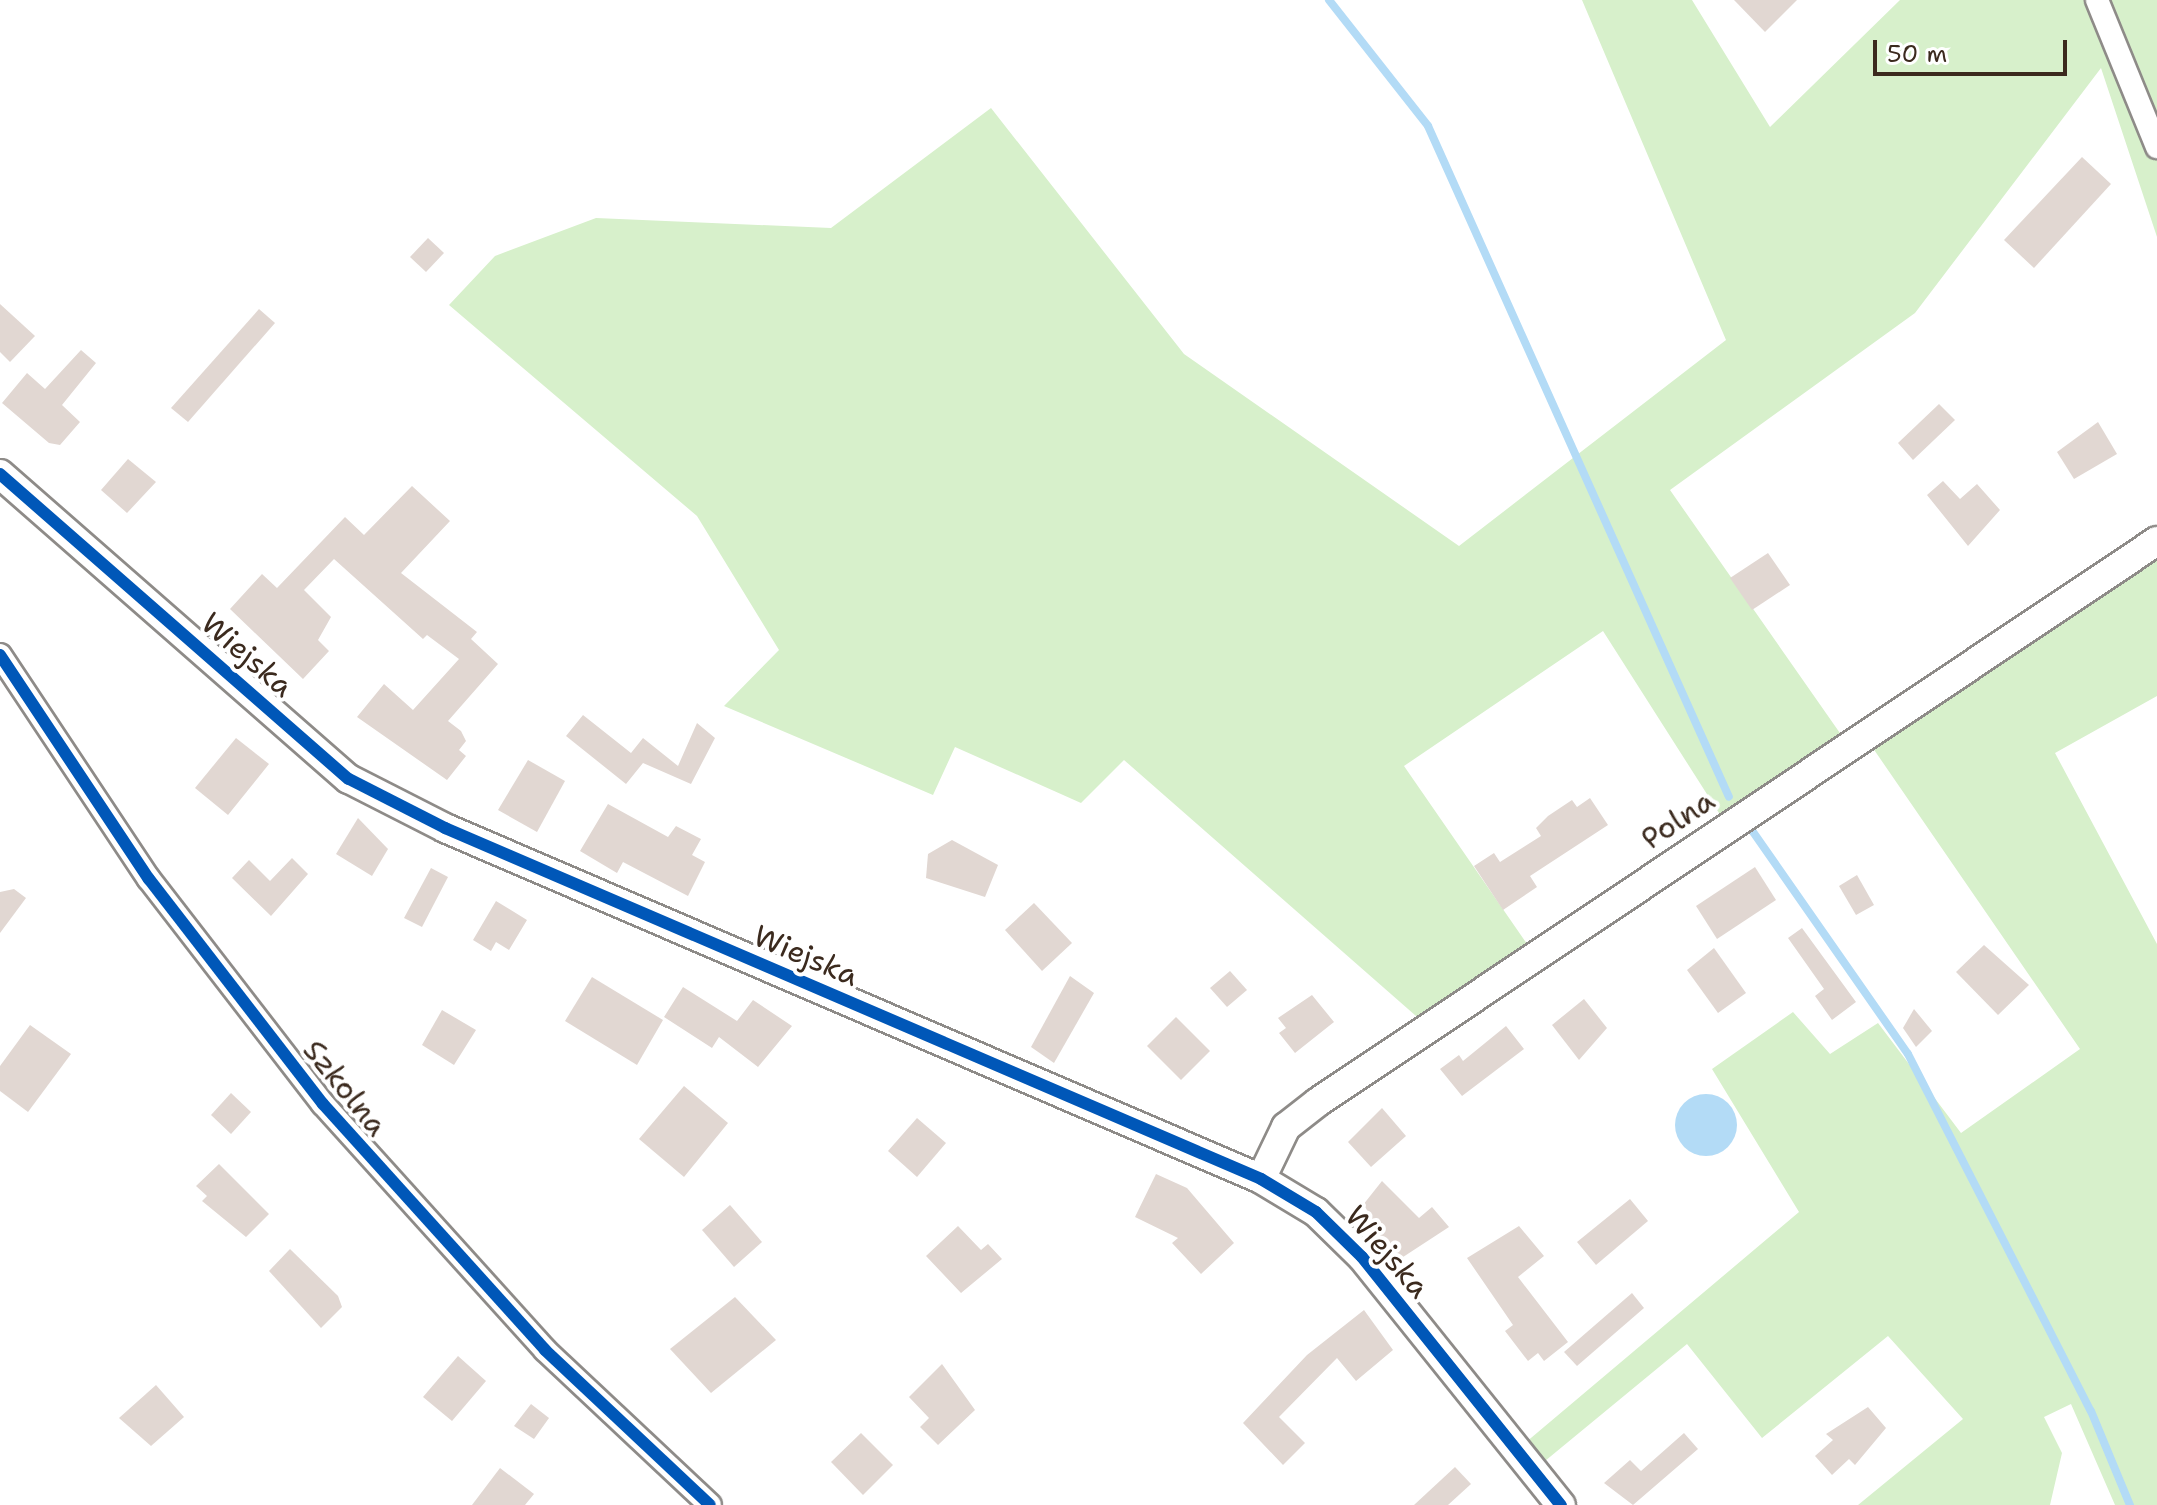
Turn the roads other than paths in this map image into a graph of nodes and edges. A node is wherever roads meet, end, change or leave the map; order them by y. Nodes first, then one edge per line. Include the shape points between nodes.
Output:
1 (2097, 0) edge
2 (2157, 147) edge
3 (0, 474) edge
4 (2157, 541) edge
5 (0, 655) edge
6 (1261, 1179) junction
7 (710, 1505) edge
8 (1561, 1505) edge

1 - 2 street
3 - 6 street, Wiejska via 349,779 445,828
4 - 6 street, Polna via 1318,1102 1286,1127
5 - 7 street, Szkolna via 149,879 323,1104 545,1350
6 - 8 street, Wiejska via 1316,1212 1362,1257

